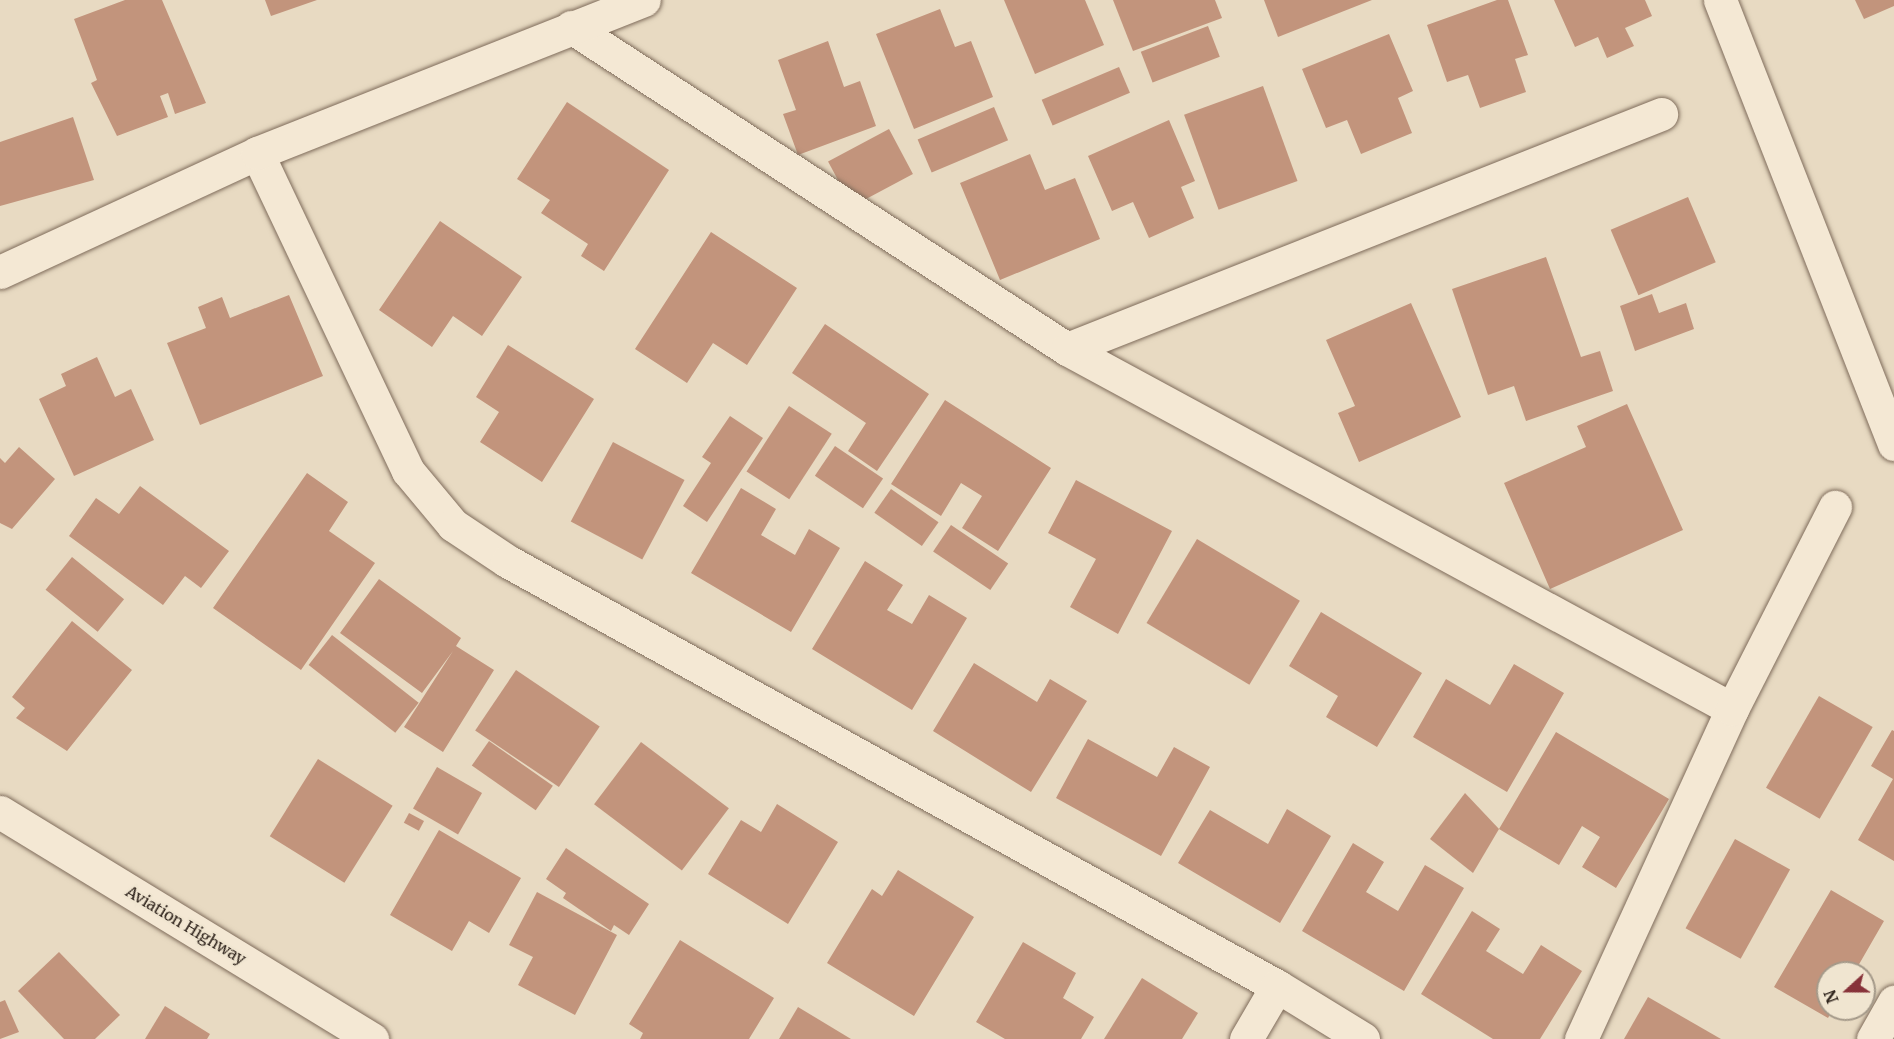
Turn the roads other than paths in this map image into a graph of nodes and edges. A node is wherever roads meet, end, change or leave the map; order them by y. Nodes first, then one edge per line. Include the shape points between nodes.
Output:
1 (644, 0) edge
2 (1720, 0) edge
3 (572, 27) junction
4 (1661, 114) dead end
5 (257, 153) junction
6 (0, 272) edge
7 (1067, 349) junction
8 (1894, 444) edge
9 (1835, 507) dead end
10 (1732, 709) junction
11 (0, 812) edge
12 (1277, 986) junction
13 (1894, 1002) edge
14 (372, 1039) edge
15 (1246, 1039) edge
16 (1363, 1039) edge
17 (1581, 1039) edge
18 (1874, 1039) edge

1 - 3 street
2 - 8 street
3 - 5 street
3 - 7 street
4 - 7 street
5 - 6 street
5 - 12 street via 408,471 453,525 507,561
7 - 10 street
9 - 10 street
10 - 17 street
11 - 14 street, Aviation Highway
12 - 15 street
12 - 16 street
13 - 18 street

